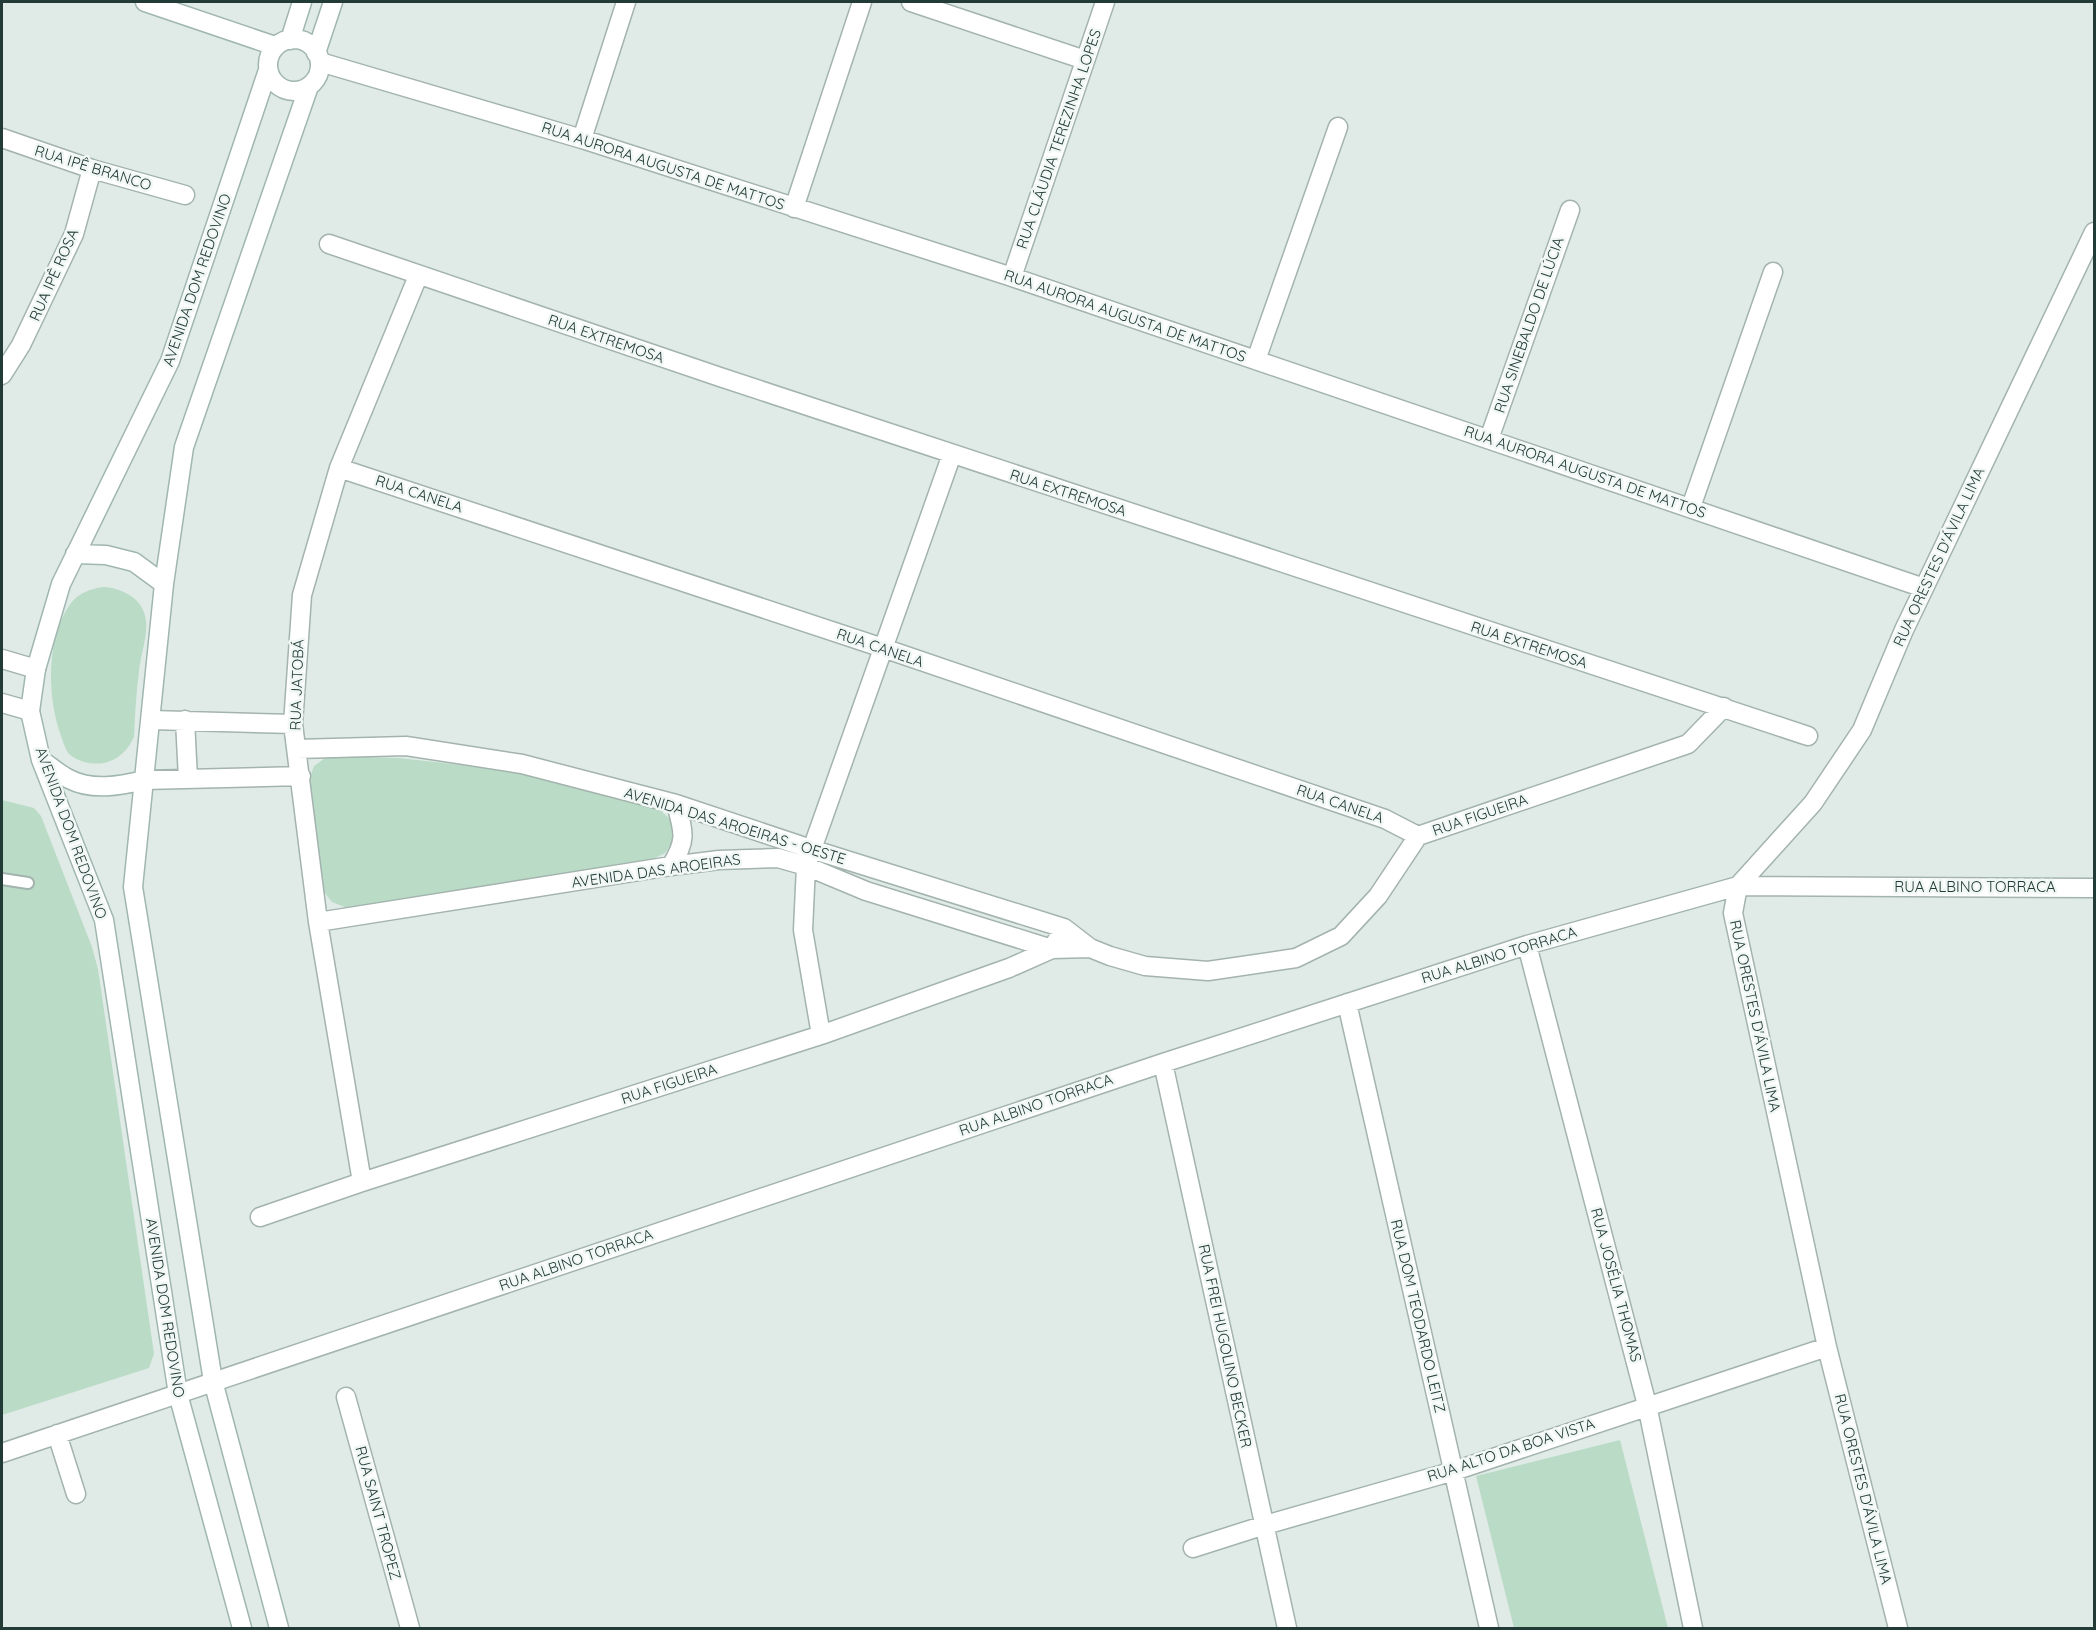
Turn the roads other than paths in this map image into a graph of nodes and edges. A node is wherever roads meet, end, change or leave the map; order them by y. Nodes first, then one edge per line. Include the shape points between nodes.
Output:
1 (145, 2) edge
2 (302, 2) edge
3 (333, 2) edge
4 (626, 2) edge
5 (862, 2) edge
6 (911, 2) edge
7 (1105, 2) edge
8 (283, 43) junction
9 (318, 58) junction
10 (1085, 60) junction
11 (268, 70) junction
12 (309, 86) junction
13 (1338, 127) dead end
14 (2, 138) edge
15 (582, 139) junction
16 (93, 169) junction
17 (185, 195) dead end
18 (794, 208) junction
19 (1570, 210) dead end
20 (2094, 232) edge
21 (329, 244) dead end
22 (2090, 253) edge
23 (1773, 272) dead end
24 (418, 276) junction
25 (1012, 277) junction
26 (1256, 360) junction
27 (2, 375) edge
28 (1489, 439) junction
29 (952, 454) junction
30 (339, 468) junction
31 (1691, 507) junction
32 (75, 554) junction
33 (164, 584) junction
34 (1924, 588) junction
35 (883, 648) junction
36 (2, 659) edge
37 (36, 669) junction
38 (2, 703) edge
39 (1724, 707) junction
40 (30, 711) junction
41 (151, 720) junction
42 (185, 720) junction
43 (293, 724) junction
44 (1808, 736) dead end
45 (297, 748) junction
46 (41, 760) junction
47 (301, 776) junction
48 (188, 779) junction
49 (144, 780) junction
50 (676, 804) junction
51 (1418, 836) junction
52 (808, 858) junction
53 (671, 866) junction
54 (2, 879) edge
55 (28, 883) dead end
56 (1738, 886) junction
57 (2094, 888) edge
58 (318, 922) junction
59 (1064, 928) junction
60 (1527, 945) junction
61 (1090, 948) junction
62 (1052, 949) junction
63 (1347, 1003) junction
64 (821, 1035) junction
65 (1163, 1063) junction
66 (362, 1182) junction
67 (260, 1217) dead end
68 (1827, 1347) junction
69 (213, 1381) junction
70 (178, 1394) junction
71 (346, 1397) dead end
72 (1647, 1405) junction
73 (57, 1434) junction
74 (2, 1453) edge
75 (1454, 1471) junction
76 (76, 1494) dead end
77 (1265, 1525) junction
78 (1193, 1548) dead end
79 (242, 1629) edge
80 (279, 1629) edge
81 (410, 1629) edge
82 (1287, 1629) edge
83 (1489, 1629) edge
84 (1693, 1629) edge
85 (1898, 1629) edge

1 - 8 street
2 - 8 street
3 - 9 street
4 - 15 street
5 - 18 street
6 - 10 street
7 - 10 street, RUA CLÁUDIA TEREZINHA LOPES
8 - 9 street via 305,42
8 - 11 street via 270,53
9 - 12 street via 319,71
9 - 15 street, RUA AURORA AUGUSTA DE MATTOS
10 - 25 street, RUA CLÁUDIA TEREZINHA LOPES
11 - 12 street via 284,89 301,90
11 - 32 street, AVENIDA DOM REDOVINO via 170,361
12 - 33 street via 184,447
13 - 26 street
14 - 16 street, RUA IPÊ BRANCO
15 - 18 street, RUA AURORA AUGUSTA DE MATTOS
16 - 17 street, RUA IPÊ BRANCO
16 - 27 street, RUA IPÊ ROSA via 74,234 21,345
18 - 25 street, RUA AURORA AUGUSTA DE MATTOS
19 - 28 street, RUA SINEBALDO DE LÚCIA
20 - 22 street, RUA ORESTES D'ÁVILA LIMA
21 - 24 street, RUA EXTREMOSA
22 - 34 street, RUA ORESTES D'ÁVILA LIMA
23 - 31 street
24 - 29 street, RUA EXTREMOSA
24 - 30 street, RUA JATOBÁ
25 - 26 street, RUA AURORA AUGUSTA DE MATTOS
26 - 28 street, RUA AURORA AUGUSTA DE MATTOS
28 - 31 street, RUA AURORA AUGUSTA DE MATTOS
29 - 35 street
29 - 39 street, RUA EXTREMOSA
30 - 35 street, RUA CANELA
30 - 43 street, RUA JATOBÁ via 302,595
31 - 34 street, RUA AURORA AUGUSTA DE MATTOS
32 - 33 street via 106,555 134,562
32 - 37 street, AVENIDA DOM REDOVINO
33 - 41 street
34 - 56 street, RUA ORESTES D'ÁVILA LIMA via 1862,730 1813,803
35 - 51 street, RUA CANELA via 1374,815
35 - 52 street
36 - 37 street
37 - 40 street, AVENIDA DOM REDOVINO
38 - 40 street
39 - 44 street, RUA EXTREMOSA
39 - 51 street, RUA FIGUEIRA via 1688,744
40 - 46 street, AVENIDA DOM REDOVINO
41 - 42 street
41 - 49 street
42 - 43 street
42 - 48 street
43 - 45 street, RUA JATOBÁ
45 - 47 street, RUA JATOBÁ
45 - 50 street, AVENIDA DAS AROEIRAS - OESTE via 406,746 522,764
46 - 49 street via 69,779 93,786
46 - 70 street, AVENIDA DOM REDOVINO via 104,920
47 - 48 street
47 - 58 street, RUA JATOBÁ
48 - 49 street
49 - 69 street via 133,887
50 - 52 street, AVENIDA DAS AROEIRAS - OESTE
50 - 53 street via 683,828 682,847
51 - 61 street, RUA FIGUEIRA via 1378,896 1341,936 1296,958 1208,971 1145,966
52 - 53 street, AVENIDA DAS AROEIRAS via 719,860
52 - 59 street, AVENIDA DAS AROEIRAS - OESTE
52 - 62 street, AVENIDA DAS AROEIRAS via 866,891
52 - 64 street via 803,930
53 - 58 street, AVENIDA DAS AROEIRAS
54 - 55 lane
56 - 57 street, RUA ALBINO TORRACA
56 - 60 street, RUA ALBINO TORRACA
56 - 68 street, RUA ORESTES D'ÁVILA LIMA via 1733,913
58 - 66 street, RUA JATOBÁ
59 - 61 street, AVENIDA DAS AROEIRAS - OESTE
59 - 62 street
60 - 63 street, RUA ALBINO TORRACA
60 - 72 street, RUA JOSÉLIA THOMAS
61 - 62 street, AVENIDA DAS AROEIRAS
62 - 64 street, RUA FIGUEIRA
63 - 65 street, RUA ALBINO TORRACA
63 - 75 street, RUA DOM TEODARDO LEITZ
64 - 66 street, RUA FIGUEIRA
65 - 69 street, RUA ALBINO TORRACA
65 - 77 street, RUA FREI HUGOLINO BECKER
66 - 67 street, RUA FIGUEIRA
68 - 72 street, RUA ALTO DA BOA VISTA
68 - 85 street, RUA ORESTES D'ÁVILA LIMA
69 - 70 street, RUA ALBINO TORRACA
69 - 80 street
70 - 73 street, RUA ALBINO TORRACA
70 - 79 street, AVENIDA DOM REDOVINO
71 - 81 street, RUA SAINT TROPEZ
72 - 75 street, RUA ALTO DA BOA VISTA
72 - 84 street, RUA JOSÉLIA THOMAS
73 - 74 street, RUA ALBINO TORRACA
73 - 76 street
75 - 77 street, RUA ALTO DA BOA VISTA
75 - 83 street, RUA DOM TEODARDO LEITZ
77 - 78 street, RUA ALTO DA BOA VISTA
77 - 82 street, RUA FREI HUGOLINO BECKER

